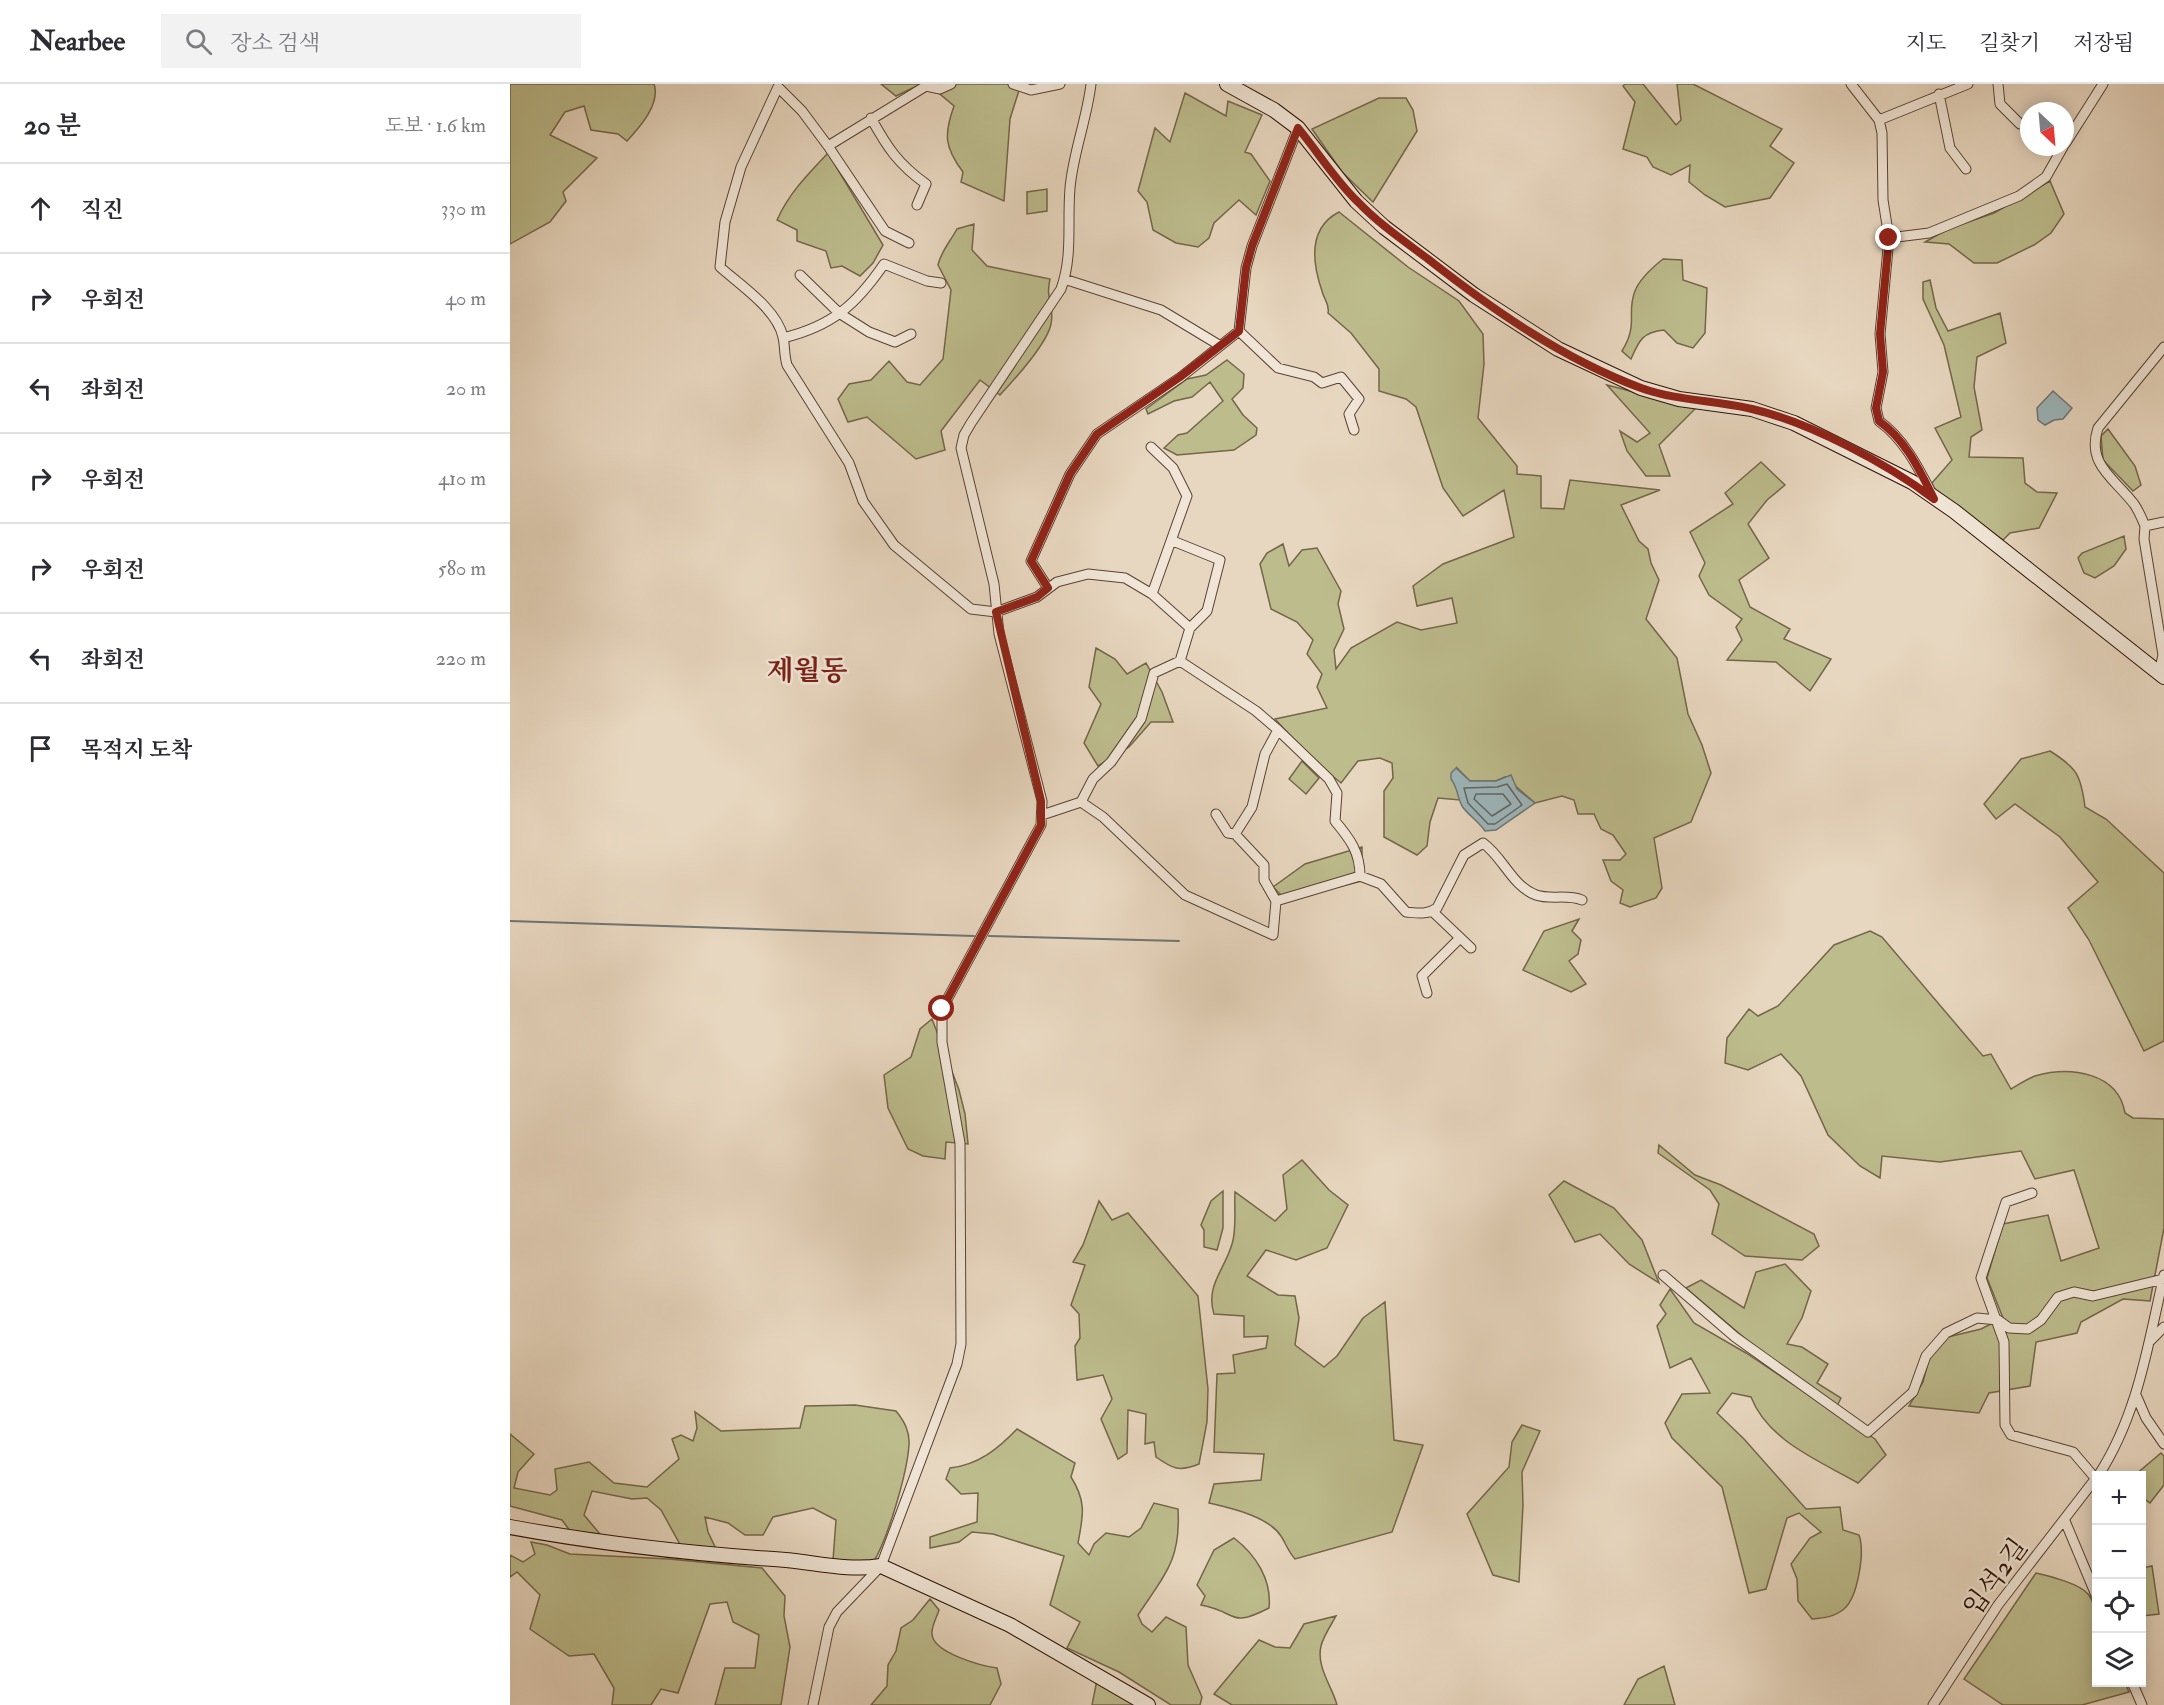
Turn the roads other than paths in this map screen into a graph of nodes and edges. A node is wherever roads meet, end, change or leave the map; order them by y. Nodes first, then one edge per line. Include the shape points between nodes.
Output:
1 (951, 84) edge
2 (1013, 84) edge
3 (1060, 84) edge
4 (1091, 84) edge
5 (1227, 84) edge
6 (1851, 84) edge
7 (1968, 84) edge
8 (1998, 84) edge
9 (2103, 84) edge
10 (778, 85) edge
11 (1939, 94) junction
12 (871, 118) junction
13 (1879, 120) junction
14 (2020, 124) edge
15 (1298, 128) junction
16 (2074, 130) edge
17 (828, 146) junction
18 (2058, 156) edge
19 (1966, 169) dead end
20 (917, 205) dead end
21 (1889, 238) junction
22 (909, 243) dead end
23 (800, 275) dead end
24 (1064, 279) junction
25 (941, 283) dead end
26 (839, 313) junction
27 (1239, 331) junction
28 (912, 334) dead end
29 (783, 338) junction
30 (1219, 345) junction
31 (2164, 347) edge
32 (1354, 430) dead end
33 (1151, 447) dead end
34 (1934, 499) junction
35 (2164, 522) edge
36 (2145, 526) junction
37 (1173, 541) junction
38 (1048, 588) junction
39 (1152, 594) junction
40 (996, 612) junction
41 (1190, 628) junction
42 (1180, 661) junction
43 (2162, 675) edge
44 (1278, 730) junction
45 (1081, 802) junction
46 (1216, 814) dead end
47 (1042, 815) junction
48 (1235, 834) junction
49 (1360, 876) junction
50 (1582, 900) dead end
51 (1276, 901) junction
52 (1432, 911) junction
53 (1460, 938) junction
54 (1471, 948) dead end
55 (1427, 993) dead end
56 (2032, 1193) dead end
57 (1663, 1275) dead end
58 (2164, 1277) edge
59 (1998, 1320) junction
60 (2164, 1326) edge
61 (2149, 1342) junction
62 (2136, 1395) junction
63 (2164, 1444) edge
64 (2101, 1471) edge
65 (2092, 1473) edge
66 (2092, 1485) edge
67 (2065, 1521) junction
68 (510, 1527) edge
69 (881, 1566) junction
70 (2092, 1583) edge
71 (2134, 1687) edge
72 (813, 1705) edge
73 (1148, 1705) edge
74 (1934, 1705) edge
75 (2142, 1705) edge

1 - 12 street via 940,89 926,86
2 - 3 street via 1032,90
4 - 24 street via 1070,187 1069,260
5 - 15 street
6 - 13 street
7 - 11 street
8 - 14 street via 2000,104
9 - 16 street
10 - 17 street
10 - 29 street via 741,167 725,222 720,267 771,314
11 - 13 street
11 - 19 street via 1950,148
12 - 17 street
12 - 20 street via 890,152 926,183
13 - 21 street via 1882,200
15 - 27 street via 1252,246
15 - 34 street via 1356,201 1384,227 1474,295 1558,349 1641,388 1679,399 1752,409 1794,423 1912,482
17 - 22 street via 885,231
18 - 21 street via 2046,177 2019,196 1929,233
21 - 34 street via 1880,334 1883,372 1876,408 1879,421 1893,431
23 - 26 street
24 - 30 street via 1161,310
24 - 40 street via 971,423 963,442 963,459 994,584
25 - 26 street via 884,264 866,290
26 - 28 street via 869,332 896,342
26 - 29 street via 811,331
27 - 30 street
27 - 32 street via 1278,368 1314,377 1322,383 1341,377 1359,399 1349,414
29 - 40 street via 786,365 849,462 862,501 894,545 971,609
30 - 38 street via 1097,434 1082,453 1031,561
31 - 36 street via 2098,428 2094,441 2098,463 2136,507
33 - 37 street via 1173,468 1187,496
34 - 43 street
35 - 36 street
36 - 43 street via 2163,655
37 - 39 street
37 - 41 street via 1220,560 1206,611
38 - 39 street via 1088,574 1125,578
38 - 40 street via 1037,597
39 - 41 street
40 - 47 street
41 - 42 street
42 - 44 street
42 - 45 street via 1154,673 1142,719 1111,762 1093,779
44 - 48 street via 1265,754 1252,807
44 - 49 street via 1329,779 1337,793 1335,822 1356,849
45 - 47 street
45 - 51 street via 1185,895 1273,935
46 - 48 street via 1228,833
47 - 69 street via 1041,825 942,1009 942,1042 960,1143 961,1344 957,1364
48 - 51 street via 1264,864 1264,880
49 - 51 street
49 - 52 street via 1381,884 1406,912
50 - 52 street via 1572,896 1537,896 1522,887 1483,843 1464,855
52 - 53 street
53 - 54 street
53 - 55 street via 1422,976
56 - 59 street via 2006,1202 1981,1278
57 - 59 street via 1735,1337 1868,1432 1913,1392 1926,1356 1946,1333 1977,1318
58 - 59 street via 2093,1296 2074,1292 2058,1297 2041,1320 2028,1329 2009,1328
58 - 61 street, 입석2길
59 - 65 street via 2004,1342 2005,1425 2011,1435 2073,1452
60 - 61 street
61 - 62 street, 입석2길
62 - 63 street
62 - 64 street, 입석2길
66 - 67 street, 입석2길
67 - 70 street
67 - 74 street, 입석2길 via 1998,1605
68 - 69 street via 589,1542 678,1552 858,1569
69 - 72 street via 837,1612 829,1627
69 - 73 street via 1010,1625
71 - 75 street

